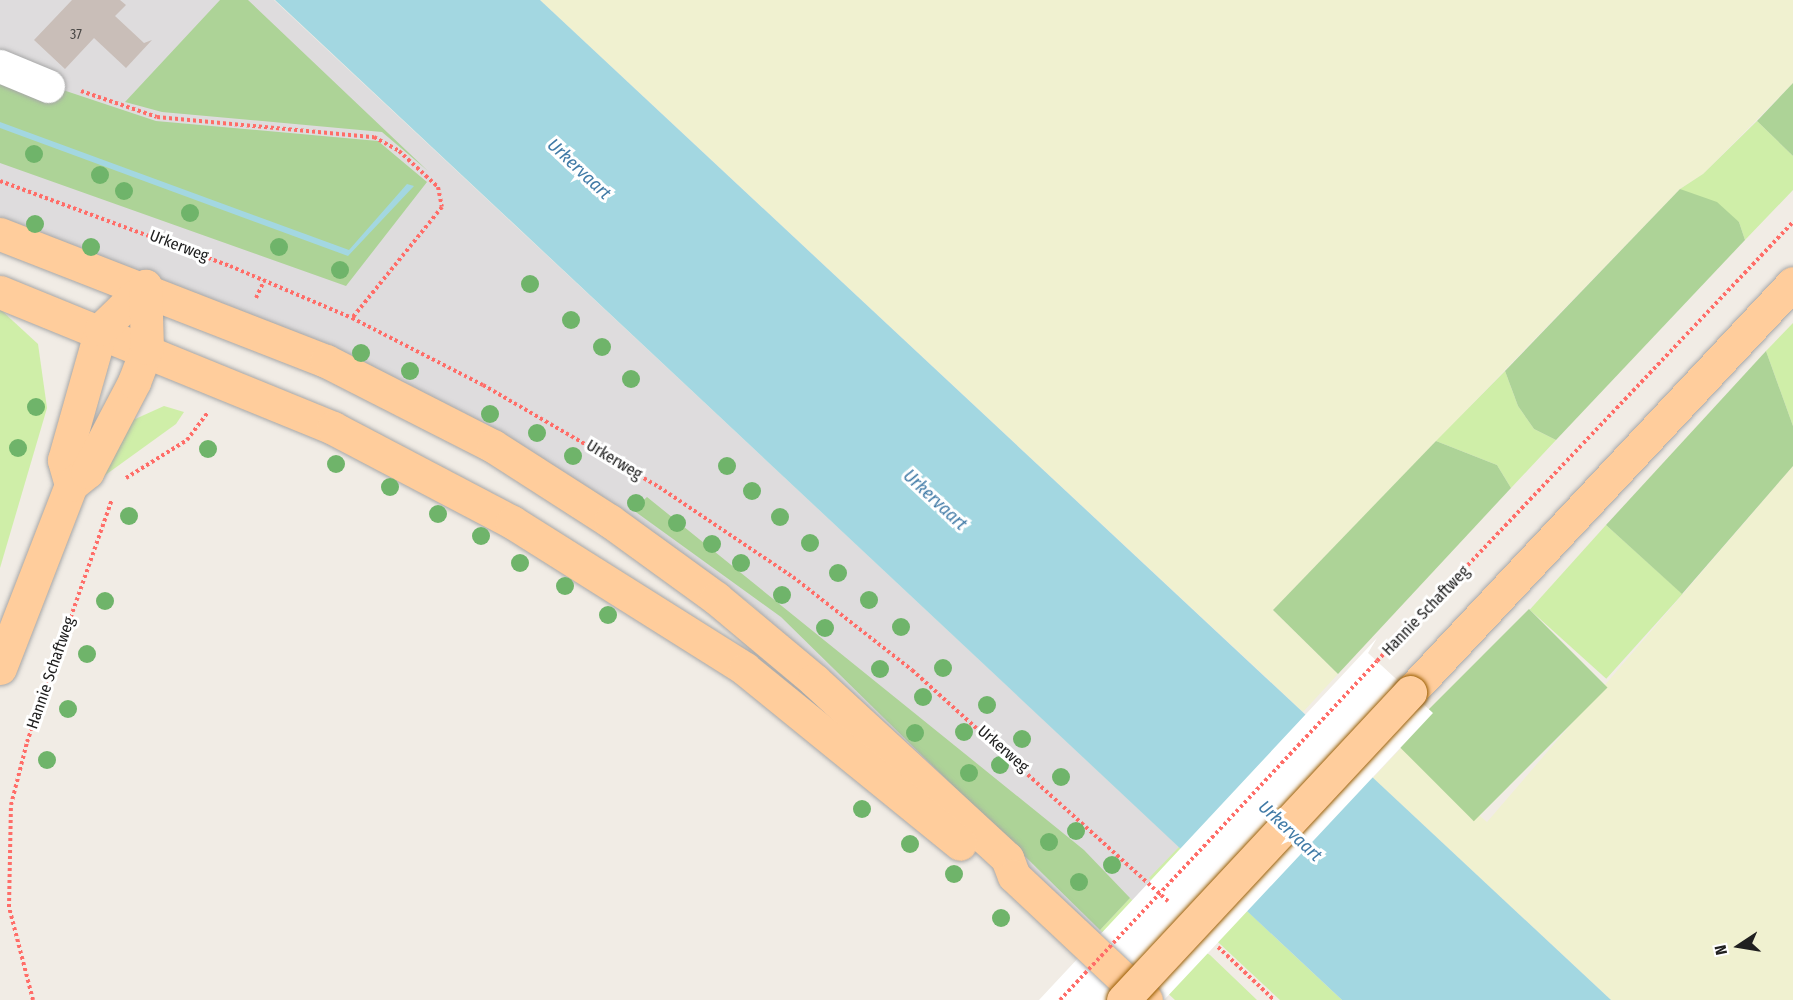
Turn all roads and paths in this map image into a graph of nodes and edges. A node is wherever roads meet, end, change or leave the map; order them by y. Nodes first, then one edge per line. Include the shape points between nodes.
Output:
1 (0, 66) edge
2 (61, 87) joint
3 (0, 181) edge
4 (1793, 222) edge
5 (0, 234) edge
6 (264, 280) junction
7 (1793, 283) edge
8 (145, 286) junction
9 (0, 292) edge
10 (254, 304) dead end
11 (352, 318) junction
12 (101, 329) junction
13 (147, 348) junction
14 (210, 406) dead end
15 (120, 484) dead end
16 (71, 485) junction
17 (114, 494) dead end
18 (0, 668) edge
19 (1014, 876) junction
20 (1144, 878) dead end
21 (1269, 995) dead end
22 (33, 1000) edge
23 (1060, 1000) edge
24 (1123, 1000) edge
25 (1146, 1000) edge
26 (1274, 1000) edge

1 - 2 street
2 - 11 path via 157,117 374,137 399,151 438,187 442,207
3 - 6 path, Urkerweg
4 - 23 path, Hannie Schaftweg, bridge
5 - 8 main road
6 - 10 path
6 - 11 path, Urkerweg
7 - 24 main road, bridge
8 - 12 main road
8 - 13 main road
8 - 19 main road via 253,328 412,402 610,521 799,667 1007,858
9 - 12 main road
11 - 20 path, Urkerweg via 603,453 785,571 1009,752
12 - 13 main road
12 - 16 main road via 64,460
13 - 16 main road via 87,472
13 - 19 main road via 333,428 573,557 745,669 994,873
14 - 15 path via 187,440
16 - 18 main road
17 - 22 path, Hannie Schaftweg via 27,742 11,806 8,898
19 - 25 main road
21 - 26 path

